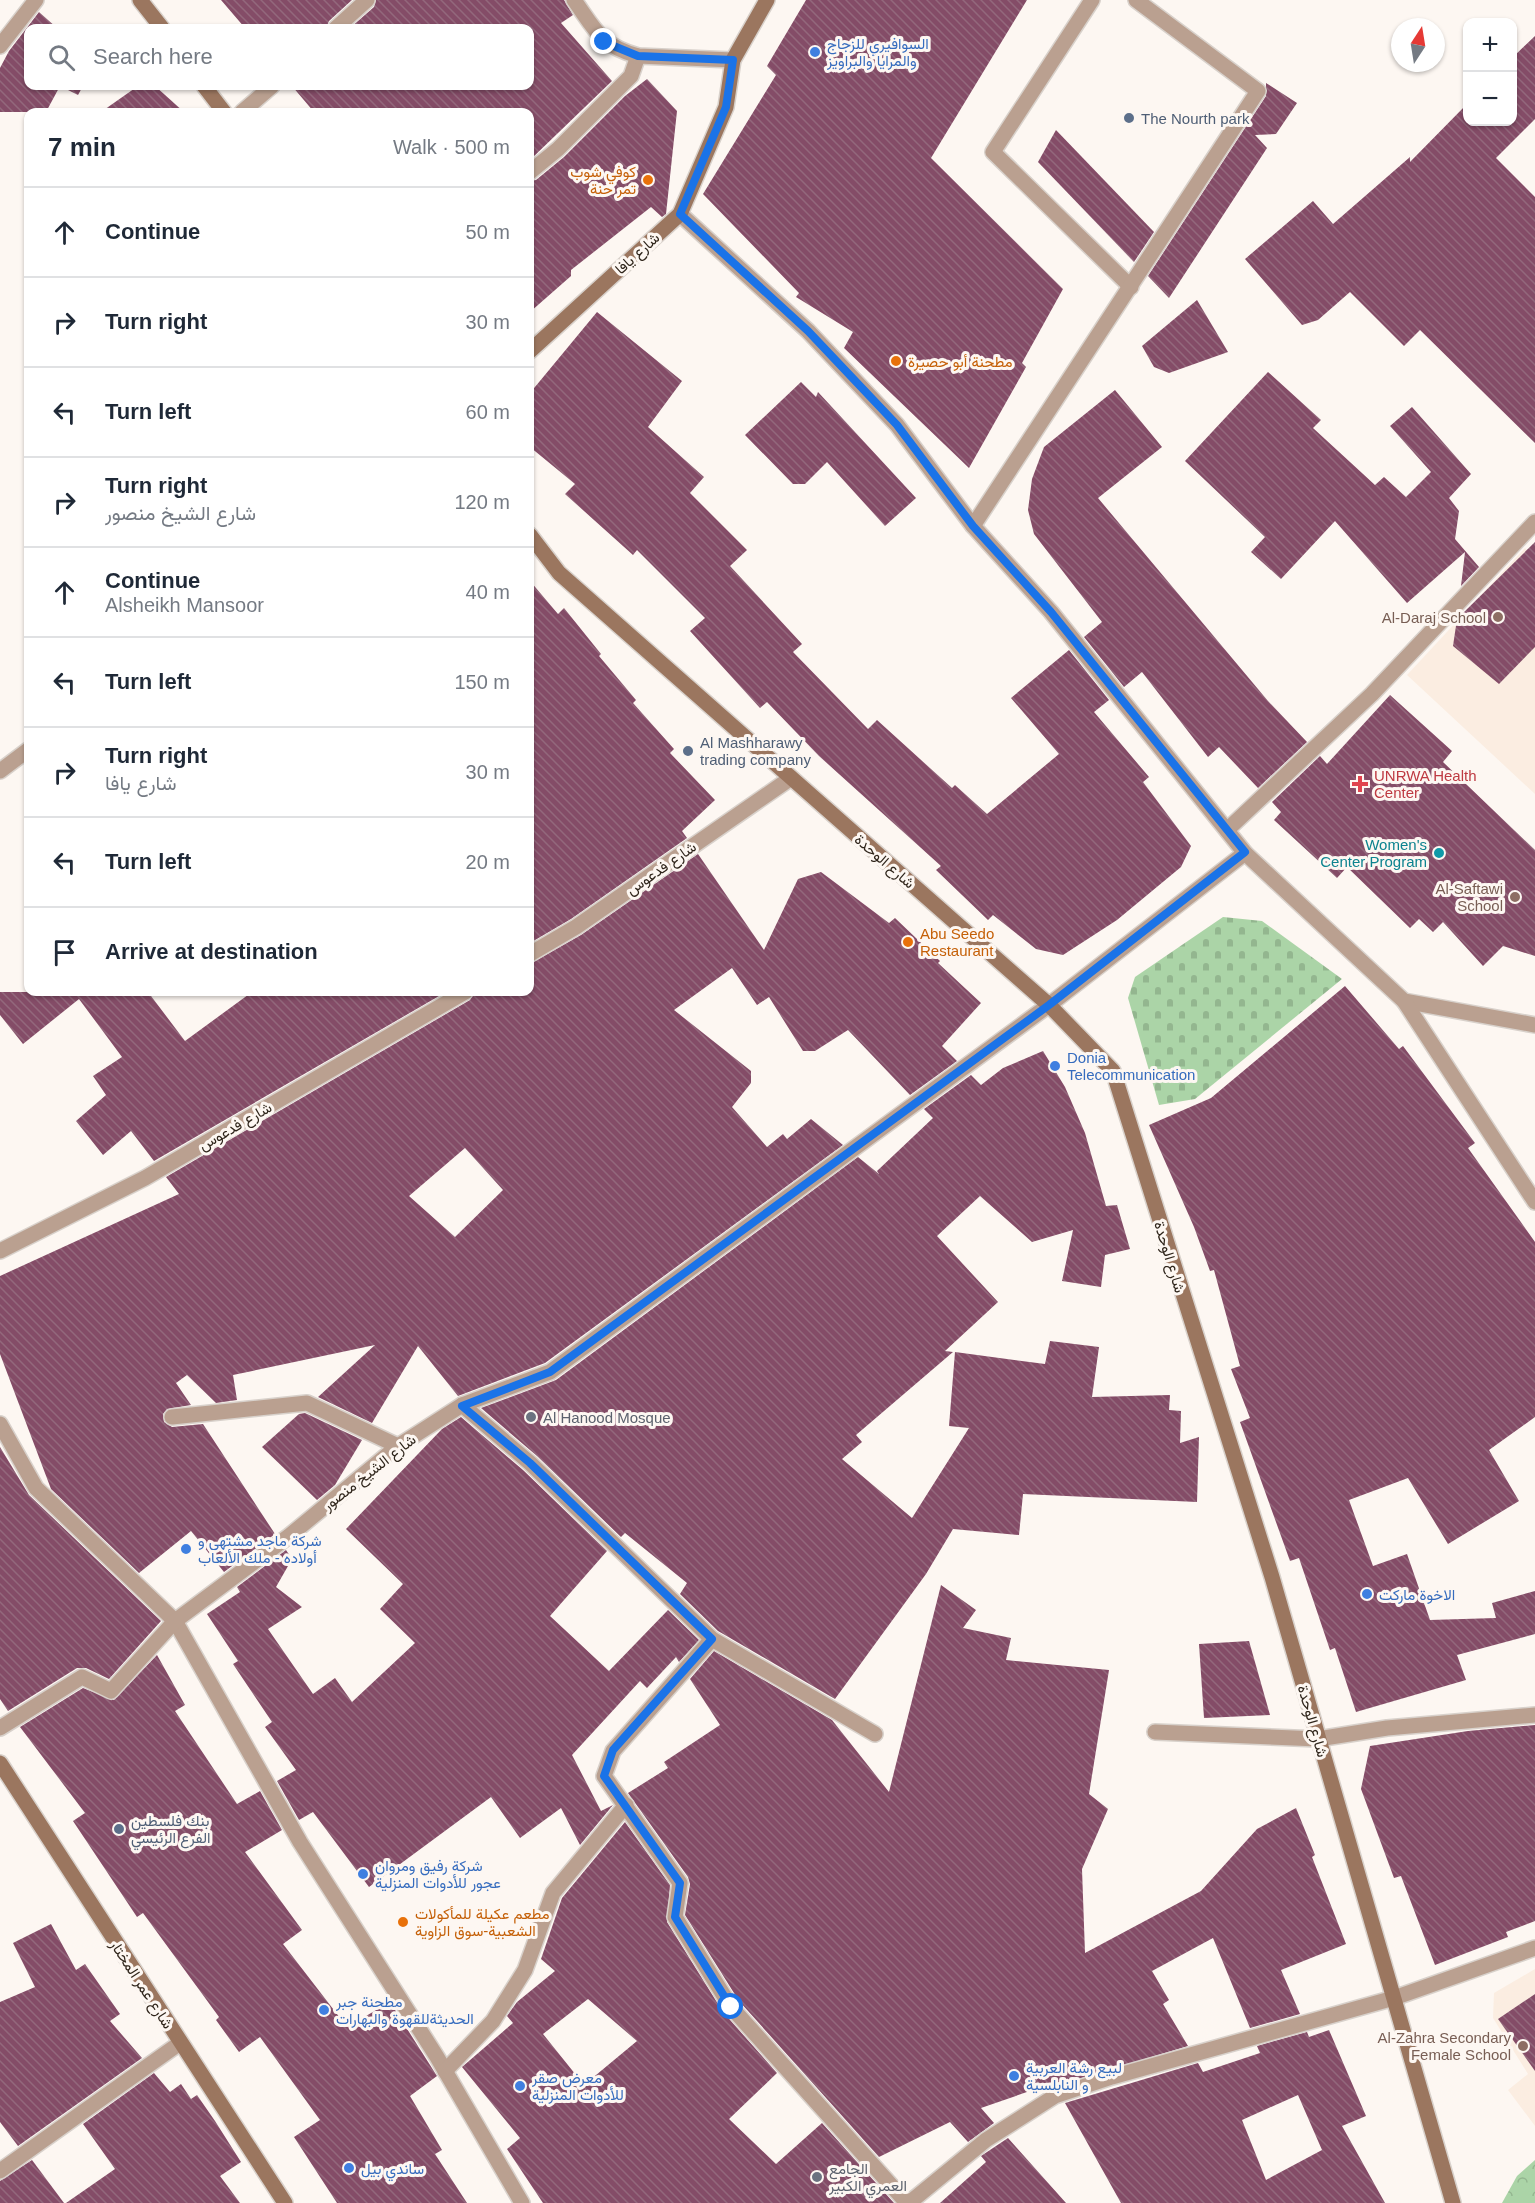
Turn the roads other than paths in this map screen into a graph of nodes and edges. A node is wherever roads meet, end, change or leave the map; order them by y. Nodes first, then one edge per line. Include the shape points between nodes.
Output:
1 (36, 0) edge
2 (140, 0) edge
3 (367, 0) edge
4 (574, 0) edge
5 (767, 0) edge
6 (1092, 0) edge
7 (1136, 0) edge
8 (159, 24) edge
9 (340, 24) edge
10 (0, 46) edge
11 (638, 56) junction
12 (733, 60) junction
13 (207, 90) edge
14 (267, 90) edge
15 (221, 108) edge
16 (247, 108) edge
17 (534, 169) edge
18 (680, 214) junction
19 (1131, 287) junction
20 (534, 347) edge
21 (1535, 522) edge
22 (973, 526) junction
23 (534, 540) edge
24 (24, 753) edge
25 (0, 771) edge
26 (791, 778) junction
27 (1227, 830) junction
28 (1245, 852) junction
29 (534, 952) edge
30 (458, 996) edge
31 (1404, 1001) junction
32 (1049, 1005) junction
33 (1535, 1025) edge
34 (1535, 1202) edge
35 (0, 1251) edge
36 (462, 1406) junction
37 (172, 1417) dead end
38 (0, 1424) edge
39 (398, 1446) junction
40 (175, 1621) junction
41 (712, 1639) junction
42 (1535, 1715) edge
43 (0, 1728) edge
44 (1155, 1732) dead end
45 (875, 1734) dead end
46 (1318, 1739) junction
47 (0, 1763) edge
48 (626, 1805) junction
49 (1535, 1948) edge
50 (1394, 1998) junction
51 (180, 2043) junction
52 (445, 2071) junction
53 (0, 2171) edge
54 (285, 2203) edge
55 (522, 2203) edge
56 (908, 2203) edge
57 (1453, 2203) edge

1 - 10 street
2 - 8 main road
3 - 9 street
4 - 11 street via 604,42
5 - 12 main road, شارع يافا
6 - 19 street via 993,152
7 - 19 street via 1258,91
11 - 12 street
11 - 17 street via 631,76
12 - 18 main road, شارع يافا via 726,107
13 - 15 main road
14 - 16 street
18 - 20 main road, شارع يافا
18 - 22 street via 808,331 889,416
19 - 22 street
21 - 27 street via 1372,694
22 - 27 street via 1051,612
23 - 26 main road, شارع الوحدة via 559,573
24 - 25 street
26 - 29 street, شارع فدعوس via 576,927
26 - 32 main road, شارع الوحدة
27 - 28 street
28 - 31 street
28 - 32 street, شارع الشيخ منصور
30 - 35 street, شارع فدعوس via 145,1178
31 - 33 street
31 - 34 street
32 - 36 street, شارع الشيخ منصور via 550,1372
32 - 46 main road, شارع الوحدة via 1113,1071 1272,1577
36 - 39 street, شارع الشيخ منصور
36 - 41 street via 530,1463
37 - 39 street via 307,1403
38 - 40 street via 36,1488
39 - 40 street, شارع الشيخ منصور via 290,1536
40 - 43 street, شارع الشيخ منصور via 111,1691 82,1677
40 - 52 street via 300,1842
41 - 45 street
41 - 48 street via 613,1750 604,1776
42 - 46 street via 1387,1728
44 - 46 street
46 - 50 main road, شارع الوحدة
47 - 51 main road, شارع عمر المختار
48 - 52 street via 552,1893 525,1970 493,2021
48 - 56 street via 680,1883 675,1917 731,2007
49 - 50 street
50 - 56 street via 1055,2096 986,2140
50 - 57 main road, شارع الوحدة
51 - 53 street
51 - 54 main road, شارع عمر المختار
52 - 55 street

